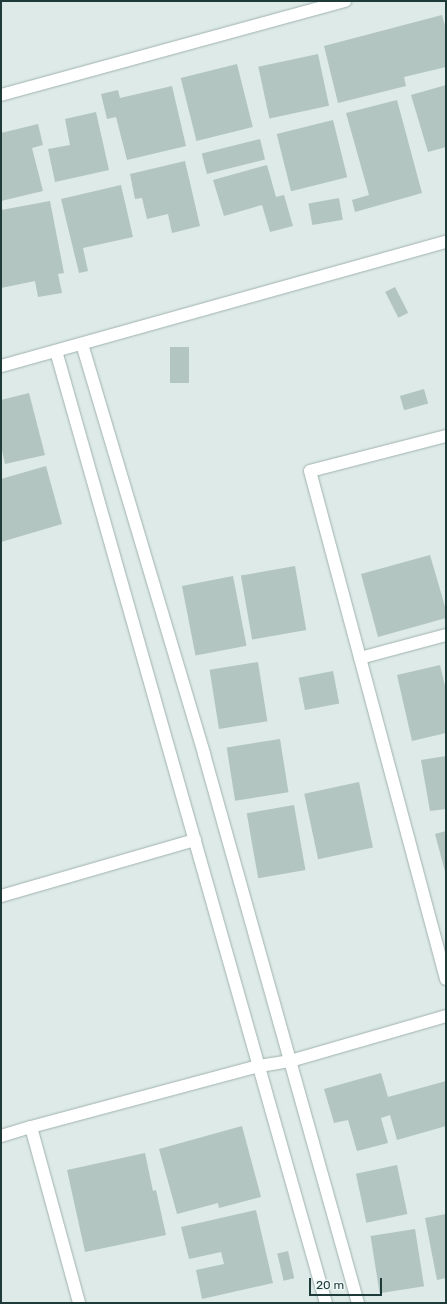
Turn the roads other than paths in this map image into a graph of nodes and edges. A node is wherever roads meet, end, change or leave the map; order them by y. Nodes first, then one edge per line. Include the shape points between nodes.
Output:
1 (345, 1) edge
2 (304, 6) edge
3 (1, 95) edge
4 (446, 242) edge
5 (82, 344) junction
6 (56, 351) junction
7 (1, 366) edge
8 (446, 436) edge
9 (446, 635) edge
10 (360, 658) junction
11 (195, 840) junction
12 (1, 896) edge
13 (446, 979) edge
14 (446, 1016) edge
15 (290, 1061) junction
16 (259, 1066) junction
17 (31, 1127) junction
18 (1, 1136) edge
19 (79, 1303) edge
20 (326, 1303) edge
21 (358, 1303) edge

1 - 2 street
2 - 3 street
4 - 5 street
5 - 6 street
5 - 15 street via 204,754
6 - 7 street
6 - 11 street
8 - 10 street via 310,471
9 - 10 street
10 - 13 street
11 - 12 street
11 - 16 street
14 - 15 street
15 - 16 street
15 - 21 street
16 - 17 street
16 - 20 street
17 - 18 street
17 - 19 street

